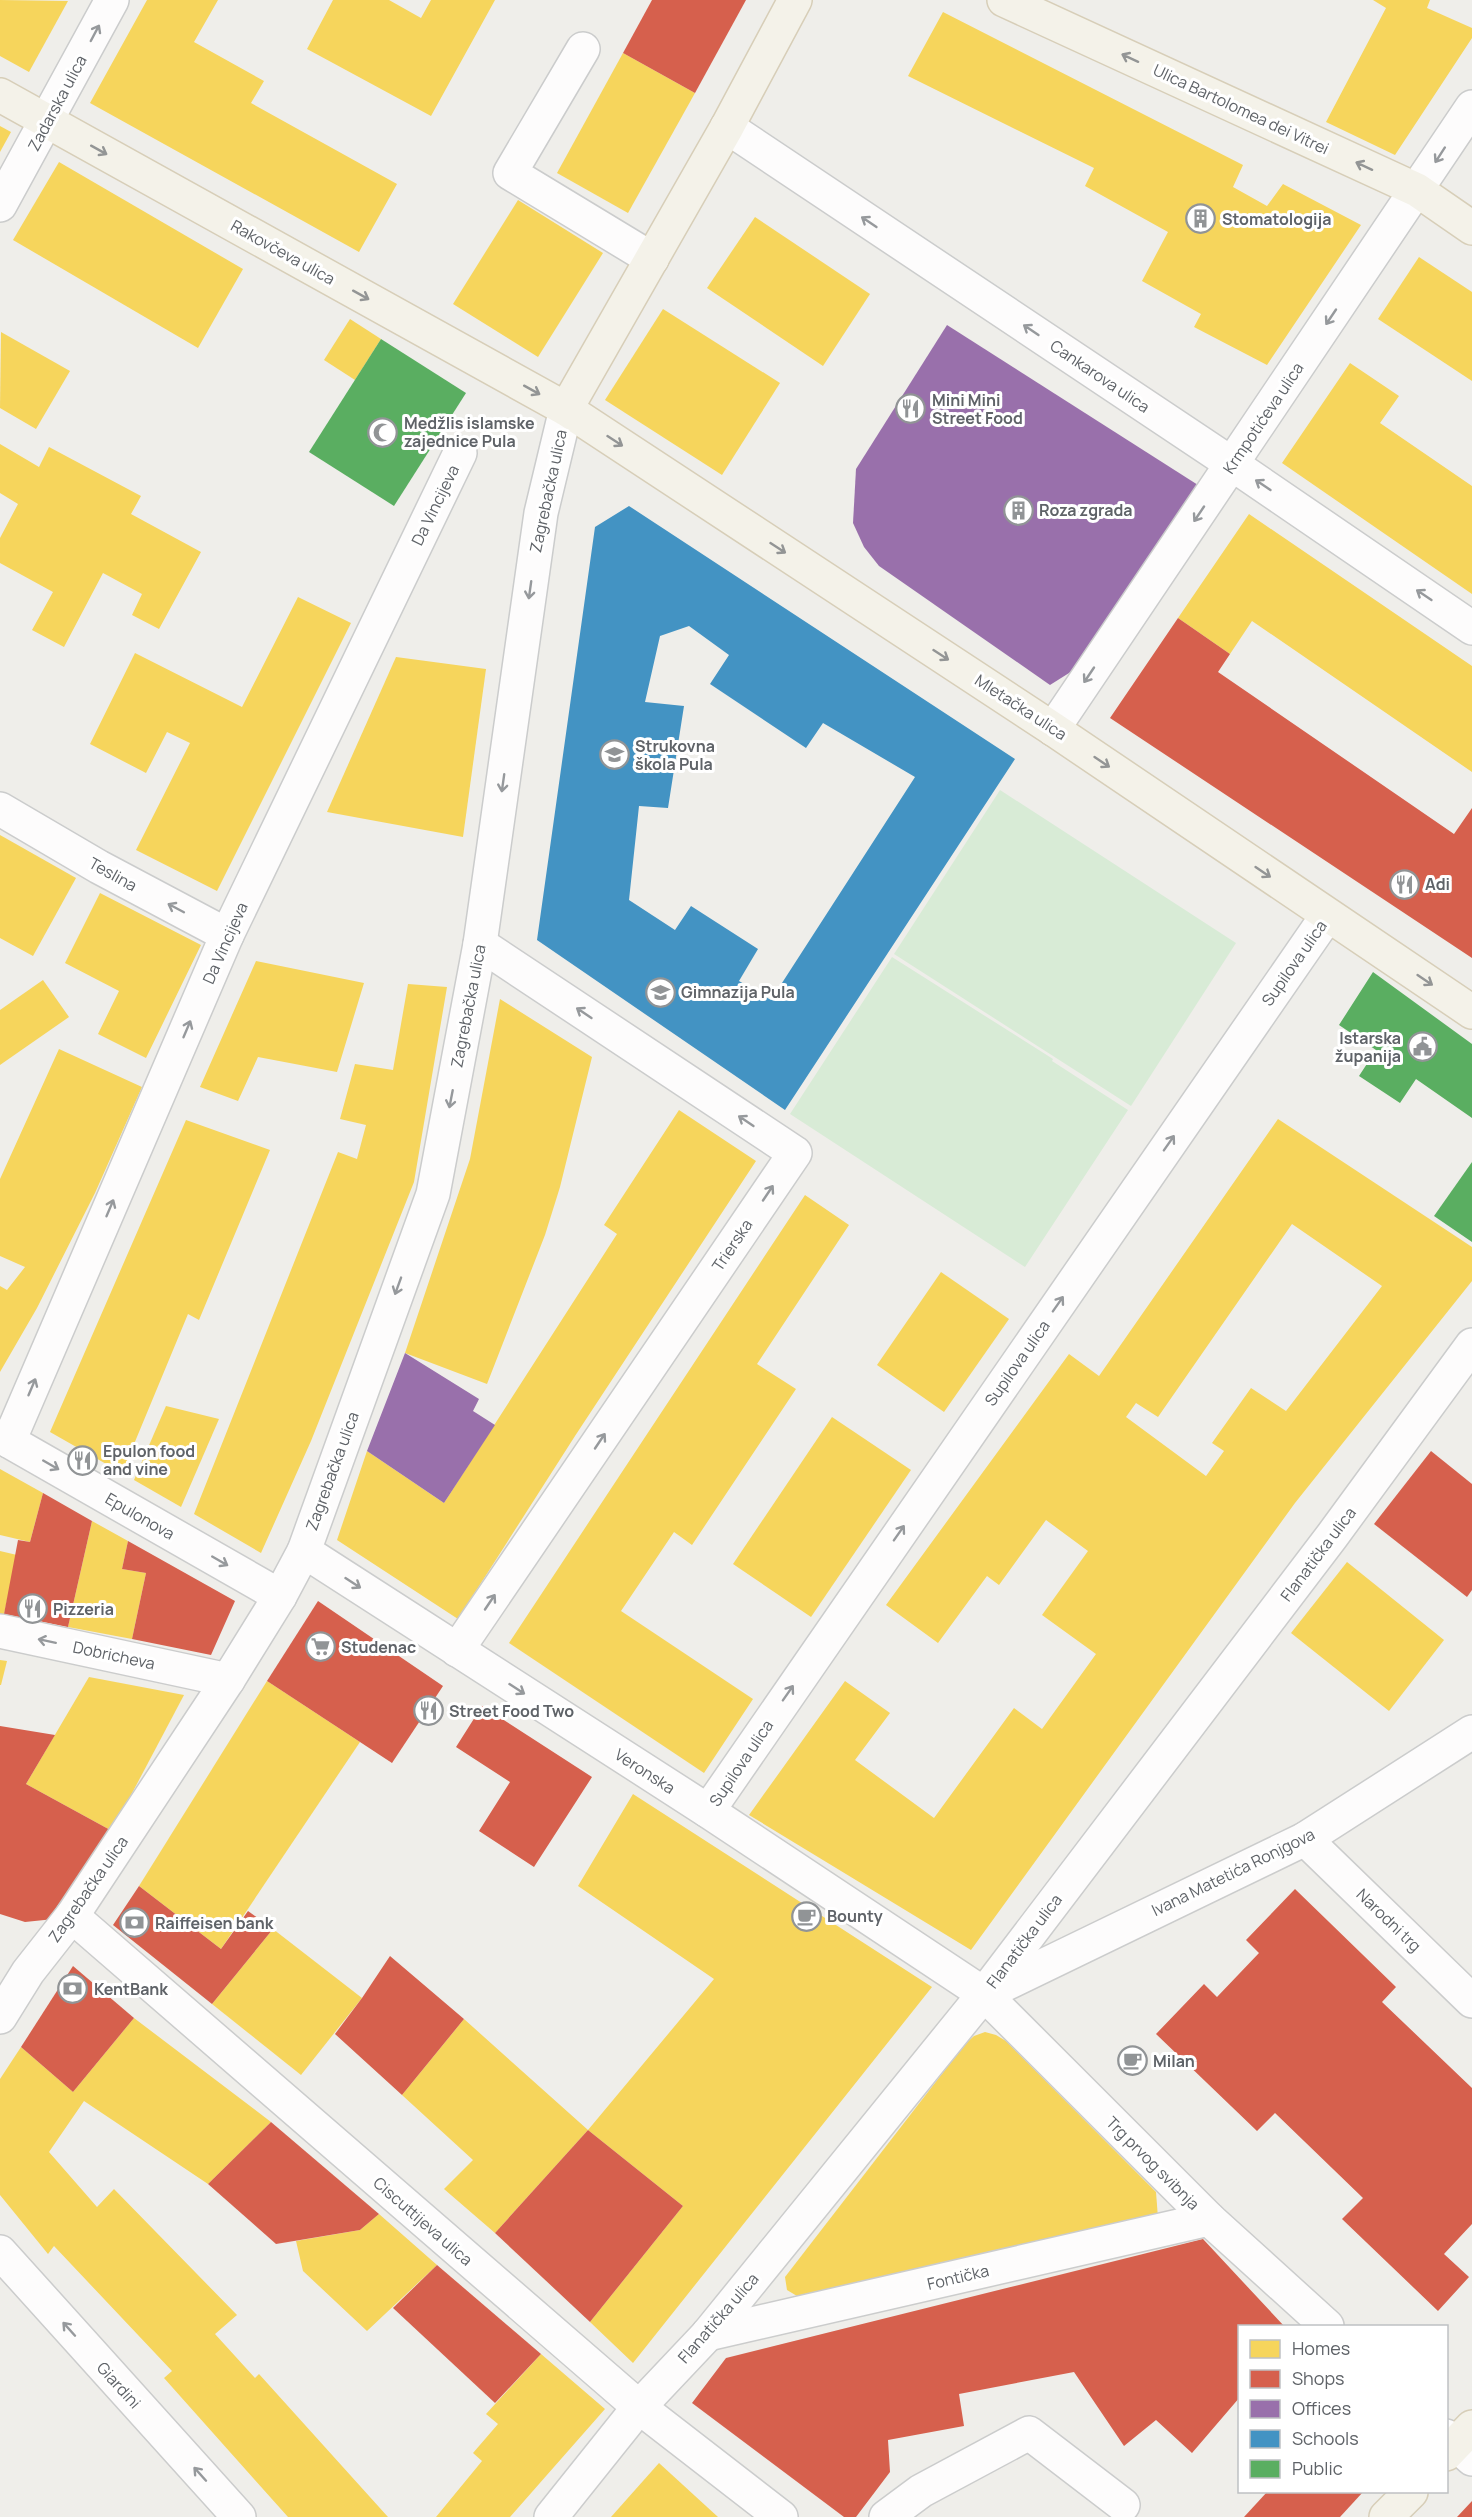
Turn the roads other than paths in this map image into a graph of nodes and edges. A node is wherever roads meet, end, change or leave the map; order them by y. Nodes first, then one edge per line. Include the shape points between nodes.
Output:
1 (112, 0) edge
2 (795, 0) edge
3 (1004, 0) edge
4 (583, 49) dead end
5 (0, 95) edge
6 (1472, 106) edge
7 (48, 121) junction
8 (727, 127) junction
9 (1417, 190) junction
10 (0, 206) edge
11 (1472, 228) edge
12 (652, 259) junction
13 (566, 409) junction
14 (460, 453) dead end
15 (1232, 464) junction
16 (1472, 628) edge
17 (1053, 729) junction
18 (0, 809) edge
19 (1327, 916) junction
20 (227, 935) junction
21 (480, 944) junction
22 (1472, 1012) edge
23 (1472, 1345) edge
24 (5, 1438) edge
25 (304, 1551) junction
26 (280, 1596) junction
27 (0, 1631) edge
28 (457, 1650) junction
29 (228, 1680) junction
30 (1472, 1732) edge
31 (708, 1811) junction
32 (1305, 1839) junction
33 (72, 1916) junction
34 (14, 1979) edge
35 (984, 1994) junction
36 (1472, 2001) edge
37 (0, 2017) edge
38 (1209, 2219) junction
39 (0, 2252) edge
40 (1326, 2325) edge
41 (708, 2334) junction
42 (639, 2407) junction
43 (1410, 2493) edge
44 (1123, 2505) dead end
45 (239, 2517) edge
46 (551, 2517) edge
47 (781, 2517) edge
48 (886, 2517) edge
49 (1386, 2517) edge

7 -> 1 street, Zadarska ulica
2 - 8 main road, Zagrebačka ulica
9 -> 3 main road, Ulica Bartolomea dei Vitrei
4 - 12 street via 510,172
5 - 7 main road, Rakovčeva ulica
6 -> 9 street, Krmpotićeva ulica
7 - 10 street, Zadarska ulica
7 -> 13 main road, Rakovčeva ulica
8 - 12 main road, Zagrebačka ulica
15 -> 8 street, Cankarova ulica
9 - 11 main road, Ulica Bartolomea dei Vitrei
9 -> 15 street, Krmpotićeva ulica
12 - 13 main road, Zagrebačka ulica
13 -> 17 main road, Mletačka ulica
13 -> 21 street, Zagrebačka ulica via 541,513
14 - 20 street, Da Vincijeva
16 -> 15 street, Cankarova ulica
15 -> 17 street, Krmpotićeva ulica
17 -> 19 main road, Mletačka ulica
20 -> 18 street, Teslina
19 -> 22 main road, Mletačka ulica
31 -> 19 street, Supilova ulica
24 -> 20 street, Da Vincijeva
21 -> 25 street, Zagrebačka ulica via 433,1194
28 -> 21 street, Trierska via 795,1153
23 - 35 street, Flanatička ulica via 1325,1546
24 -> 26 street, Epulonova
25 - 26 street, Zagrebačka ulica
25 -> 28 street, Veronska
26 - 29 street, Zagrebačka ulica
29 -> 27 street, Dobricheva
28 -> 31 street, Veronska
29 - 33 street, Zagrebačka ulica
30 - 32 street, Ivana Matetića Ronjgova
31 - 35 street, Veronska
32 - 35 street, Ivana Matetića Ronjgova
32 - 36 street, Narodni trg
33 - 34 street, Zagrebačka ulica
33 - 42 street, Ciscuttijeva ulica
34 - 37 street, Zagrebačka ulica
35 - 38 street, Trg prvog svibnja
35 - 41 street, Flanatička ulica
38 - 40 street, Trg prvog svibnja
38 - 41 street, Fontička
45 -> 39 street, Giardini
41 - 42 street, Flanatička ulica
42 - 46 street, Flanatička ulica
42 - 47 street, Ciscuttijeva ulica
43 - 49 main road
44 - 48 street via 1029,2433 921,2491

